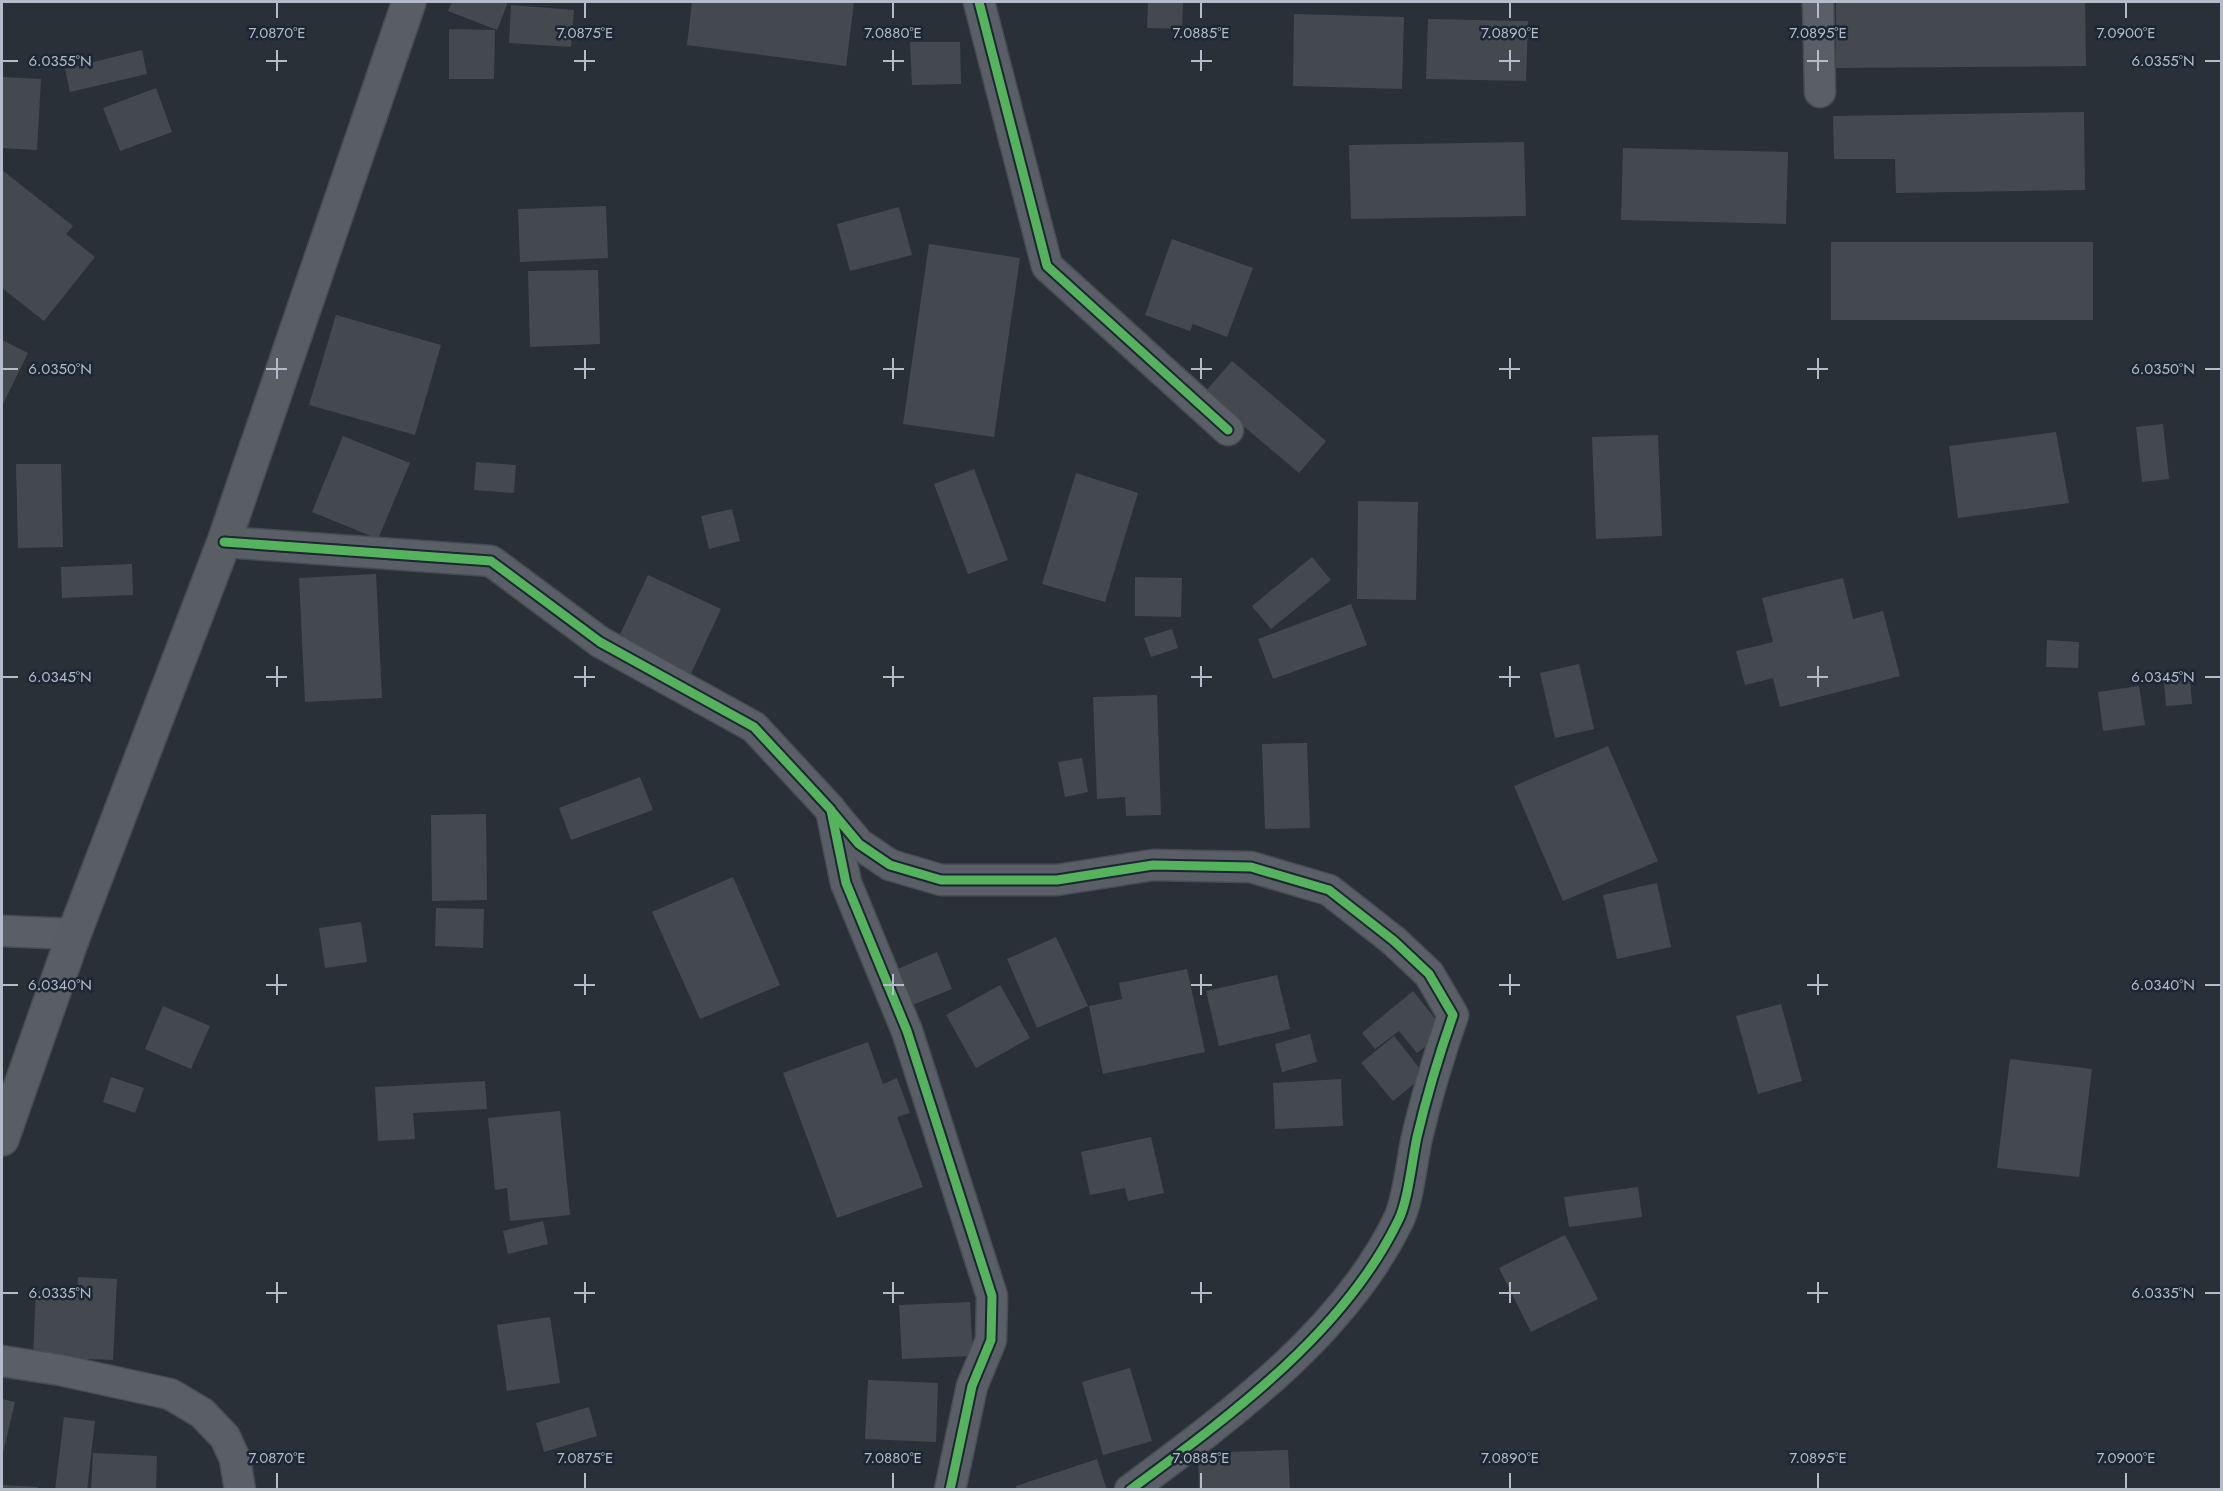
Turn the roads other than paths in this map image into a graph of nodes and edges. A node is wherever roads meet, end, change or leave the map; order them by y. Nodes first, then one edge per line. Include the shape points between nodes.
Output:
1 (409, 2) edge
2 (979, 2) edge
3 (1818, 2) edge
4 (1820, 92) dead end
5 (1228, 430) dead end
6 (224, 542) junction
7 (831, 810) junction
8 (2, 931) edge
9 (74, 934) junction
10 (2, 1139) edge
11 (2, 1361) edge
12 (240, 1490) edge
13 (950, 1490) edge
14 (1130, 1490) edge

1 - 6 main road
2 - 5 street via 1047,266
3 - 4 street
6 - 7 street via 490,561 600,642 754,727
6 - 9 main road
7 - 13 street via 846,883 907,1031 992,1296 990,1340 972,1386
7 - 14 street via 859,844 890,865 940,880 1057,880 1153,865 1251,867 1329,890 1429,974 1454,1015 1430,1081 1399,1220 1365,1275 1315,1339 1208,1432
8 - 9 street
9 - 10 main road
11 - 12 street via 170,1394 202,1413 225,1437 235,1459

